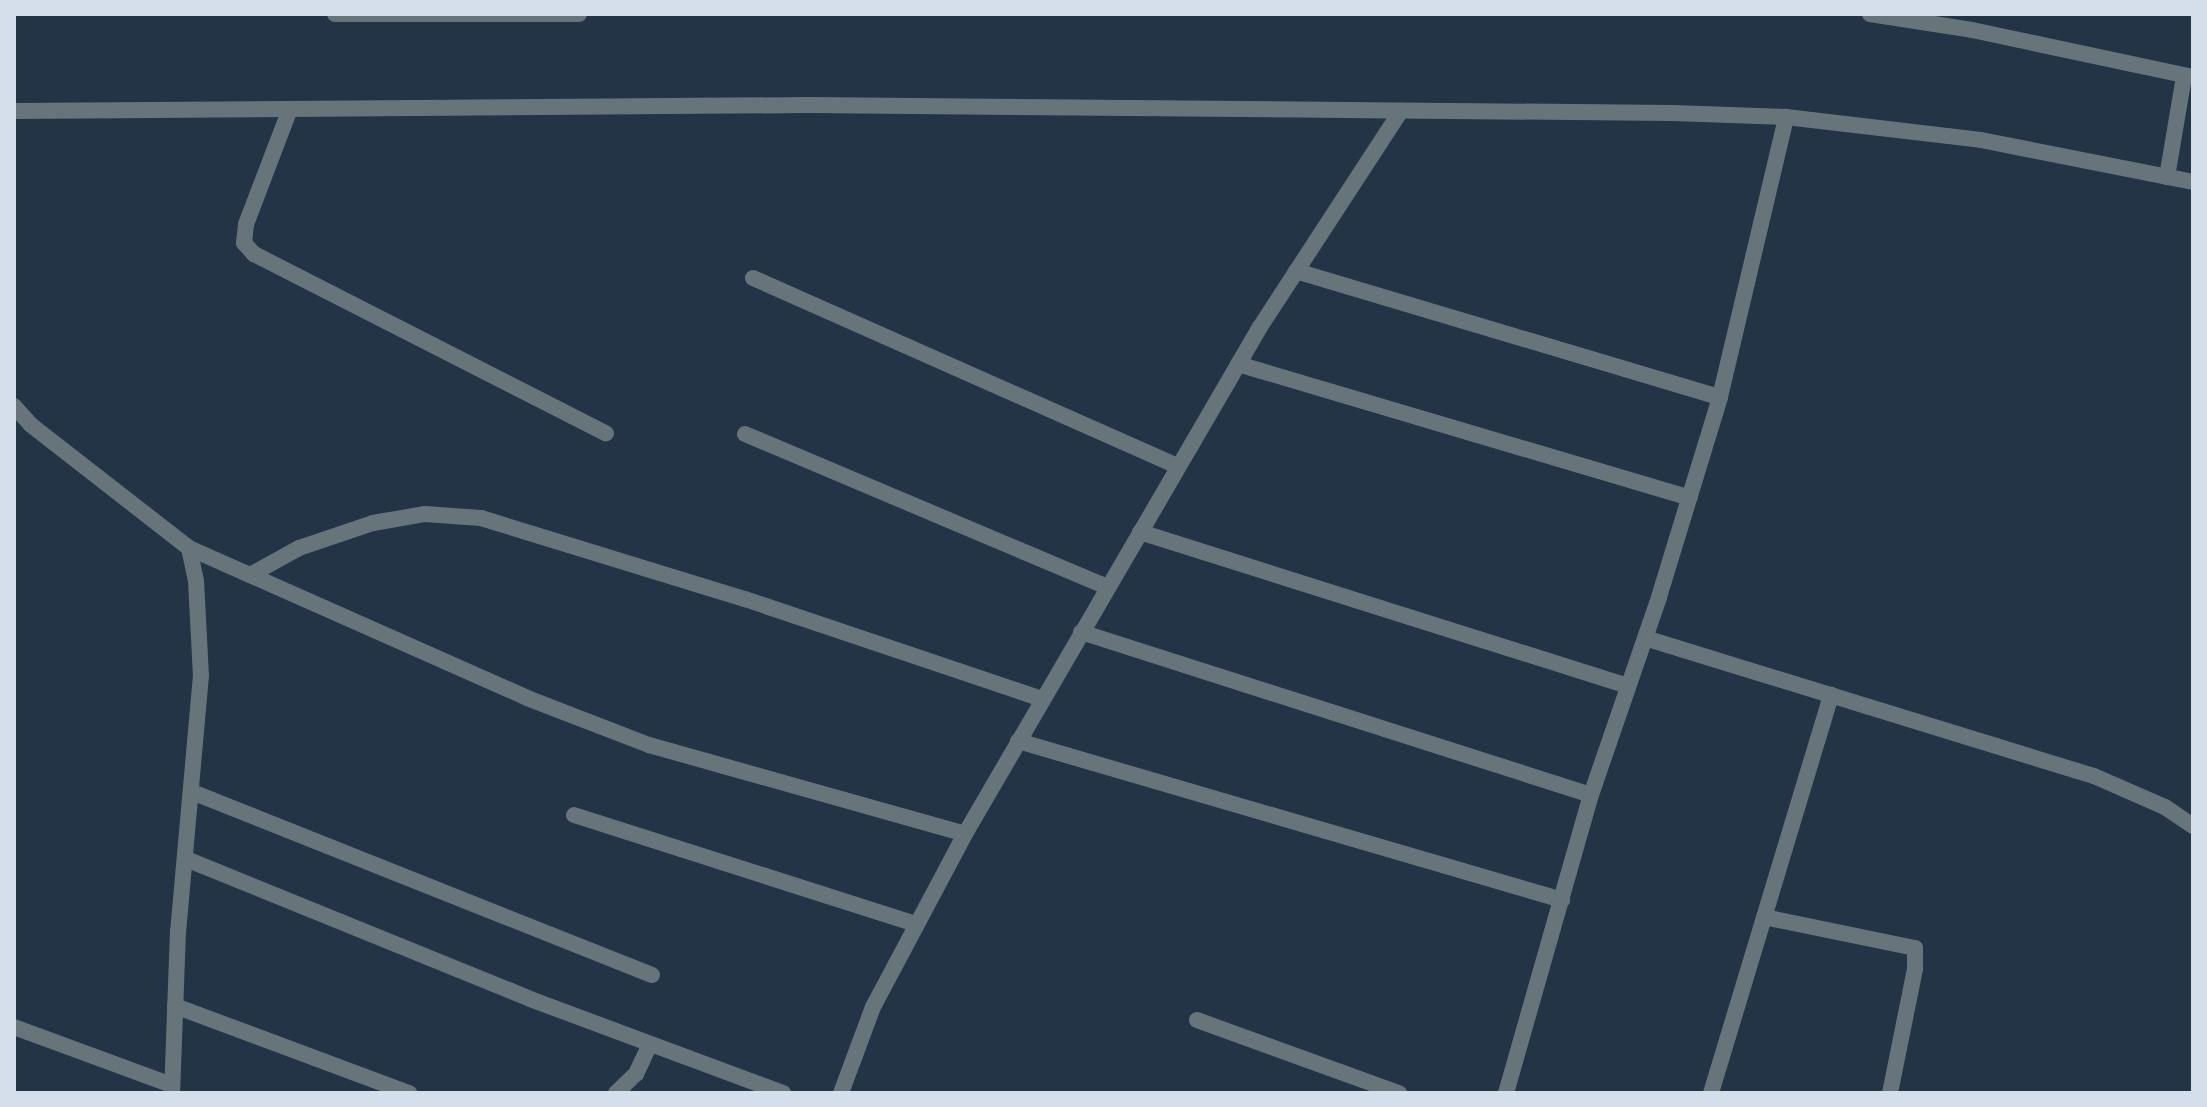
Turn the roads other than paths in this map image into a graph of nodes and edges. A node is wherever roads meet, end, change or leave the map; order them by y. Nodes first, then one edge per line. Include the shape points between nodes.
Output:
1 (335, 14) edge
2 (579, 14) edge
3 (1870, 14) edge
4 (2189, 77) edge
5 (290, 109) junction
6 (14, 111) edge
7 (1401, 111) junction
8 (1786, 117) junction
9 (2167, 177) junction
10 (2193, 182) edge
11 (1296, 271) junction
12 (753, 278) dead end
13 (1238, 364) junction
14 (1720, 397) junction
15 (14, 406) edge
16 (606, 433) dead end
17 (745, 434) dead end
18 (1178, 466) junction
19 (1690, 498) junction
20 (1140, 532) junction
21 (189, 548) junction
22 (250, 575) junction
23 (1107, 587) junction
24 (1081, 632) junction
25 (1645, 638) junction
26 (1628, 686) junction
27 (1831, 695) junction
28 (1042, 699) junction
29 (1018, 741) junction
30 (192, 792) junction
31 (1591, 795) junction
32 (574, 815) dead end
33 (2193, 826) edge
34 (965, 834) junction
35 (186, 859) junction
36 (1562, 900) junction
37 (1764, 917) junction
38 (916, 924) junction
39 (652, 975) dead end
40 (175, 1006) junction
41 (1197, 1020) dead end
42 (14, 1027) edge
43 (650, 1044) junction
44 (172, 1089) edge
45 (409, 1093) edge
46 (616, 1093) edge
47 (783, 1093) edge
48 (841, 1093) edge
49 (1399, 1093) edge
50 (1506, 1093) edge
51 (1711, 1093) edge
52 (1890, 1093) edge

1 - 2 street
3 - 4 street via 1972,30
4 - 9 street
5 - 6 street
5 - 7 street via 808,105
5 - 16 street via 246,224 244,243 254,254
7 - 8 street
7 - 11 street
8 - 9 street via 1981,140
8 - 14 street
9 - 10 street
11 - 13 street
11 - 14 street
12 - 18 street
13 - 18 street
13 - 19 street
14 - 19 street
15 - 21 street via 31,425
17 - 23 street
18 - 20 street
19 - 25 street
20 - 23 street
20 - 26 street
21 - 22 street
21 - 30 street via 201,675
22 - 28 street via 299,548 373,523 425,514 481,518
22 - 34 street via 527,698 649,745
23 - 24 street
24 - 28 street
24 - 31 street
25 - 26 street
25 - 27 street
26 - 31 street
27 - 33 street via 2094,776 2165,807
27 - 37 street
28 - 29 street
29 - 34 street
29 - 36 street
30 - 35 street
30 - 39 street
31 - 36 street
32 - 38 street
34 - 38 street
35 - 40 street
35 - 43 street
36 - 50 street
37 - 51 street
37 - 52 street via 1915,948
38 - 48 street via 873,1007
40 - 44 street
40 - 45 street
41 - 49 street
42 - 44 street
43 - 46 street via 636,1074
43 - 47 street

